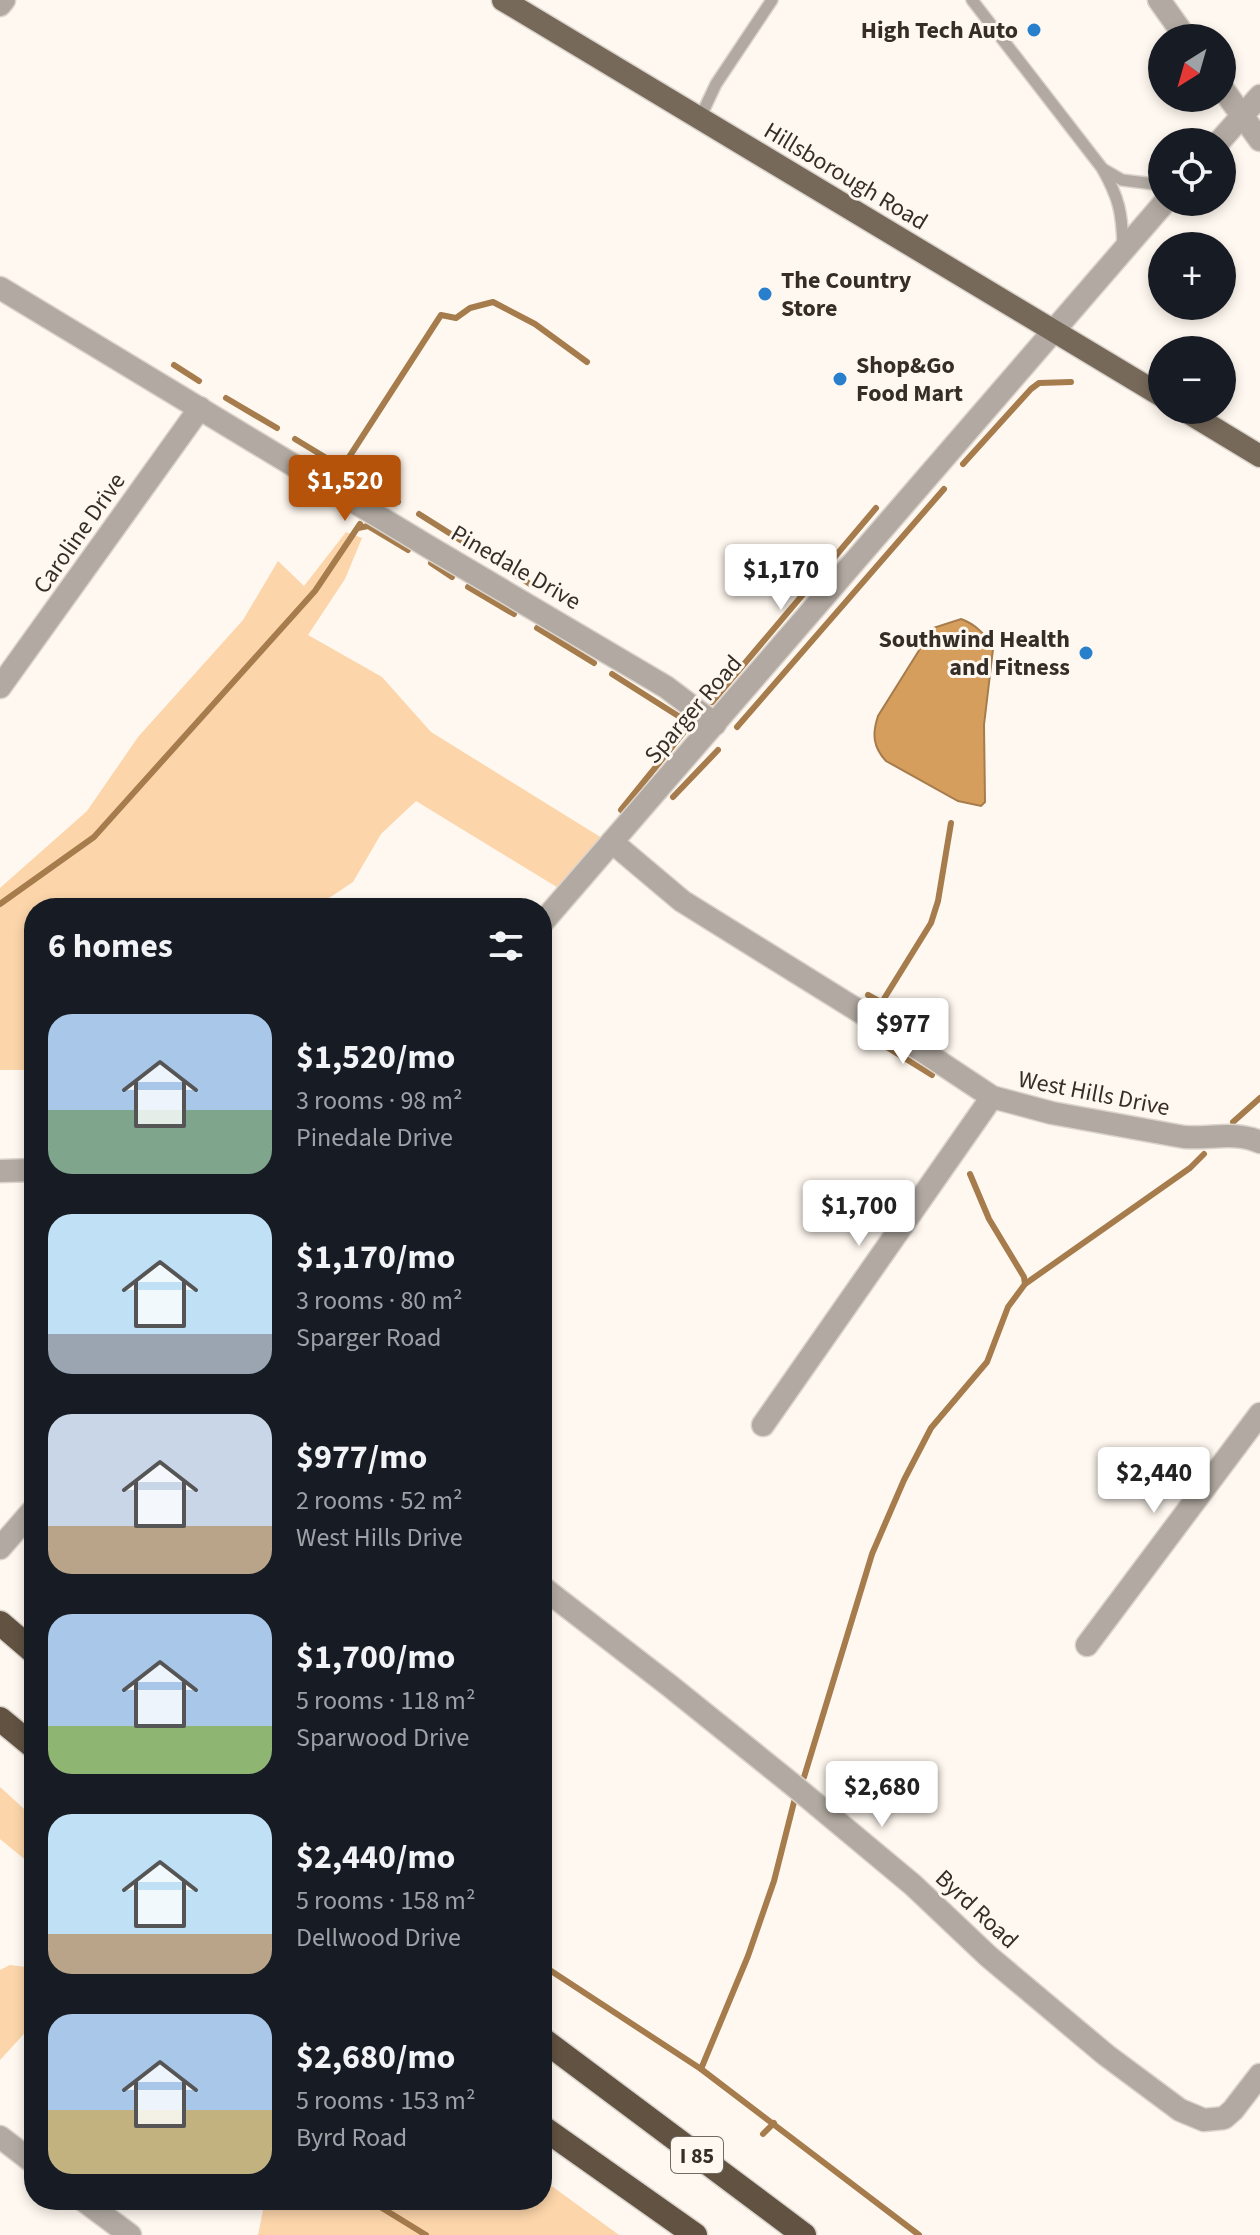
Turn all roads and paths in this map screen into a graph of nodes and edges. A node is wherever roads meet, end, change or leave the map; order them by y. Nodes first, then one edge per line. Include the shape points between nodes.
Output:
1 (4, 0) edge
2 (503, 0) edge
3 (772, 0) edge
4 (972, 0) edge
5 (1159, 0) edge
6 (0, 5) edge
7 (1176, 24) edge
8 (1260, 96) edge
9 (1236, 108) edge
10 (1242, 116) junction
11 (700, 118) junction
12 (1231, 128) edge
13 (1260, 140) edge
14 (1102, 168) junction
15 (1148, 183) edge
16 (1153, 216) edge
17 (1123, 251) junction
18 (0, 288) edge
19 (1055, 332) junction
20 (1148, 388) edge
21 (200, 408) junction
22 (1207, 424) edge
23 (1260, 456) edge
24 (0, 687) edge
25 (715, 724) junction
26 (612, 842) junction
27 (552, 911) edge
28 (992, 1097) junction
29 (1260, 1142) edge
30 (24, 1170) edge
31 (0, 1171) edge
32 (1260, 1414) edge
33 (763, 1425) dead end
34 (24, 1520) edge
35 (0, 1548) edge
36 (552, 1595) edge
37 (0, 1623) edge
38 (24, 1643) edge
39 (1087, 1645) dead end
40 (0, 1719) edge
41 (24, 1739) edge
42 (552, 2046) edge
43 (1260, 2075) edge
44 (552, 2134) edge
45 (0, 2137) edge
46 (24, 2155) edge
47 (96, 2210) edge
48 (130, 2235) edge
49 (695, 2235) edge
50 (804, 2235) edge

1 - 6 street
2 - 11 main road, Hillsborough Road
3 - 11 lane via 716,84
4 - 14 lane
5 - 7 street
8 - 10 street
9 - 10 street
10 - 12 street
10 - 13 street
11 - 19 main road, Hillsborough Road
14 - 15 lane via 1122,180
14 - 17 lane via 1121,209
16 - 17 street, Sparger Road
17 - 19 street, Sparger Road
18 - 21 street, Pinedale Drive
19 - 20 main road, Hillsborough Road
19 - 25 street, Sparger Road
21 - 24 street, Caroline Drive
21 - 25 street, Pinedale Drive via 666,687
22 - 23 main road
25 - 26 street, Sparger Road
26 - 27 street, Sparger Road
26 - 28 street, West Hills Drive via 682,901
28 - 29 street, West Hills Drive via 1184,1137 1226,1134
28 - 33 street
30 - 31 street
32 - 39 street
34 - 35 street
36 - 43 street, Byrd Road via 793,1785 988,1956 1180,2110 1204,2120 1224,2118
37 - 38 highway
40 - 41 highway
42 - 50 highway, I 85
44 - 49 highway
45 - 46 street
47 - 48 street

